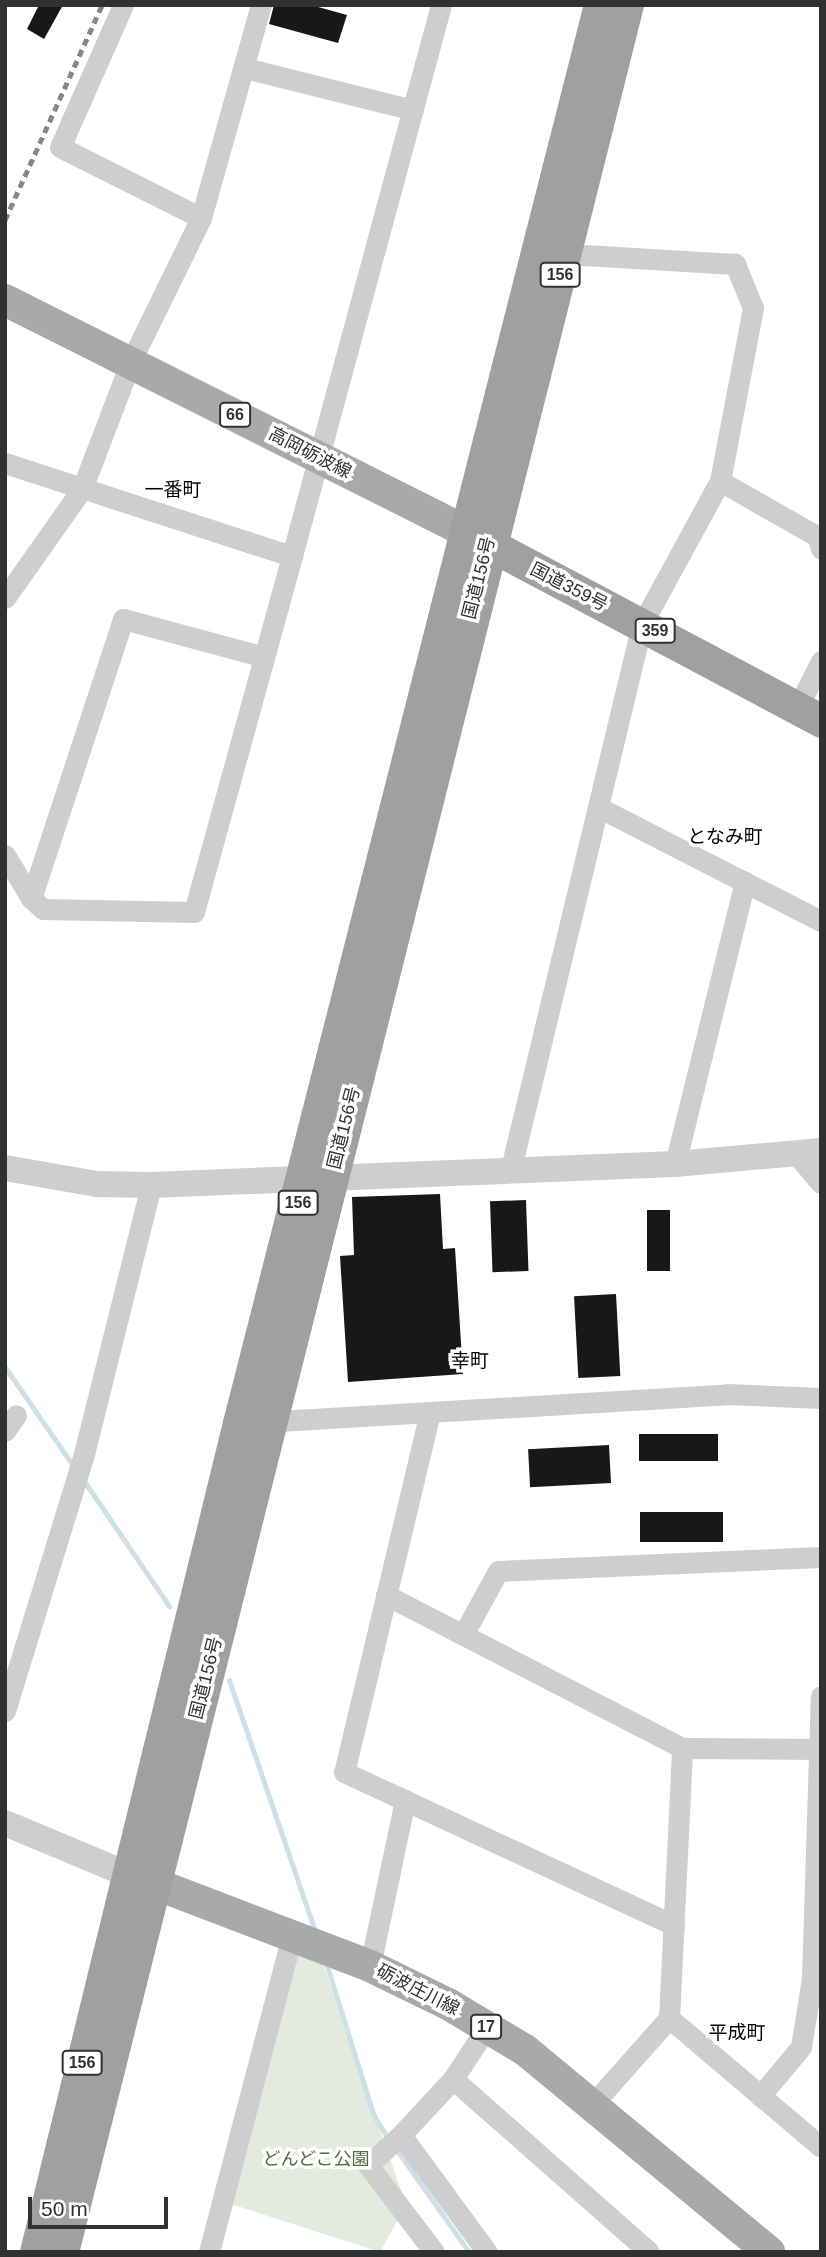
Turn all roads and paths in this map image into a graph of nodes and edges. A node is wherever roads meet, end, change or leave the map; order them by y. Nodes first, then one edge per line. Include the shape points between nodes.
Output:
1 (122, 5) edge
2 (261, 5) edge
3 (441, 5) edge
4 (600, 5) edge
5 (627, 5) edge
6 (245, 68) junction
7 (413, 110) junction
8 (201, 218) junction
9 (566, 254) junction
10 (5, 300) edge
11 (130, 363) junction
12 (321, 457) junction
13 (5, 463) edge
14 (720, 481) junction
15 (82, 489) junction
16 (476, 537) junction
17 (821, 550) edge
18 (292, 556) junction
19 (5, 598) edge
20 (642, 624) junction
21 (264, 657) junction
22 (821, 661) edge
23 (809, 715) edge
24 (598, 807) junction
25 (5, 855) edge
26 (745, 882) junction
27 (31, 898) junction
28 (821, 921) edge
29 (809, 1154) edge
30 (675, 1164) junction
31 (5, 1168) edge
32 (511, 1168) junction
33 (319, 1176) junction
34 (821, 1182) edge
35 (151, 1185) junction
36 (821, 1398) edge
37 (430, 1412) junction
38 (255, 1422) junction
39 (821, 1557) edge
40 (386, 1595) junction
41 (463, 1635) junction
42 (821, 1696) edge
43 (8, 1698) edge
44 (682, 1748) junction
45 (819, 1749) junction
46 (405, 1800) junction
47 (5, 1823) edge
48 (818, 1861) edge
49 (141, 1878) junction
50 (674, 1925) junction
51 (292, 1936) junction
52 (370, 1966) junction
53 (816, 1978) edge
54 (669, 2018) junction
55 (487, 2027) junction
56 (453, 2079) junction
57 (760, 2096) junction
58 (591, 2106) junction
59 (401, 2135) junction
60 (821, 2147) edge
61 (756, 2248) edge
62 (36, 2252) edge
63 (62, 2252) edge
64 (209, 2252) edge
65 (434, 2252) edge
66 (487, 2252) edge
67 (649, 2252) edge

1 - 8 street via 60,147
2 - 6 street
3 - 7 street
4 - 16 highway, 国道156号 / 156
5 - 9 highway, 国道156号 / 156
6 - 7 street
6 - 8 street
7 - 12 street
8 - 11 street
9 - 14 street via 734,264 753,308
9 - 16 highway, 国道156号 / 156
10 - 11 main road, 高岡砺波線 / 66
11 - 12 main road, 高岡砺波線 / 66
11 - 15 street
12 - 16 main road, 高岡砺波線 / 66
12 - 18 street
13 - 15 street
14 - 17 street via 818,537
14 - 20 street
15 - 18 street
15 - 19 street
16 - 20 highway, 国道359号 / 359
16 - 33 highway, 国道156号 / 156
18 - 21 street
20 - 23 highway, 国道359号 / 359
20 - 24 street
21 - 27 street via 194,912 43,909
21 - 27 street via 123,618
22 - 23 street
24 - 26 street
24 - 32 street
25 - 27 street
26 - 28 street
26 - 30 street
29 - 30 street
29 - 34 street
30 - 32 street
31 - 35 street via 97,1184
32 - 33 street
33 - 35 street
33 - 38 highway, 国道156号 / 156
35 - 43 street via 84,1454
36 - 37 street via 727,1394
37 - 38 street
37 - 40 street
38 - 49 highway, 国道156号 / 156
39 - 41 street via 498,1570
40 - 41 street
40 - 46 street via 344,1772
41 - 44 street
42 - 45 street
44 - 45 street
44 - 50 street
45 - 48 street
46 - 50 street
46 - 52 street
47 - 49 street
48 - 53 street
49 - 51 main road, 砺波庄川線 / 17
49 - 62 highway, 国道156号 / 156
49 - 63 highway, 国道156号 / 156
50 - 54 street
51 - 52 main road, 砺波庄川線 / 17
51 - 64 street
52 - 55 main road, 砺波庄川線 / 17
53 - 57 street via 801,2047
54 - 57 street
54 - 58 street
55 - 56 street
55 - 58 main road, 砺波庄川線 / 17 via 525,2050
56 - 59 street
56 - 67 street
57 - 60 street
58 - 61 main road, 砺波庄川線 / 17
59 - 65 street via 368,2165
59 - 66 street

